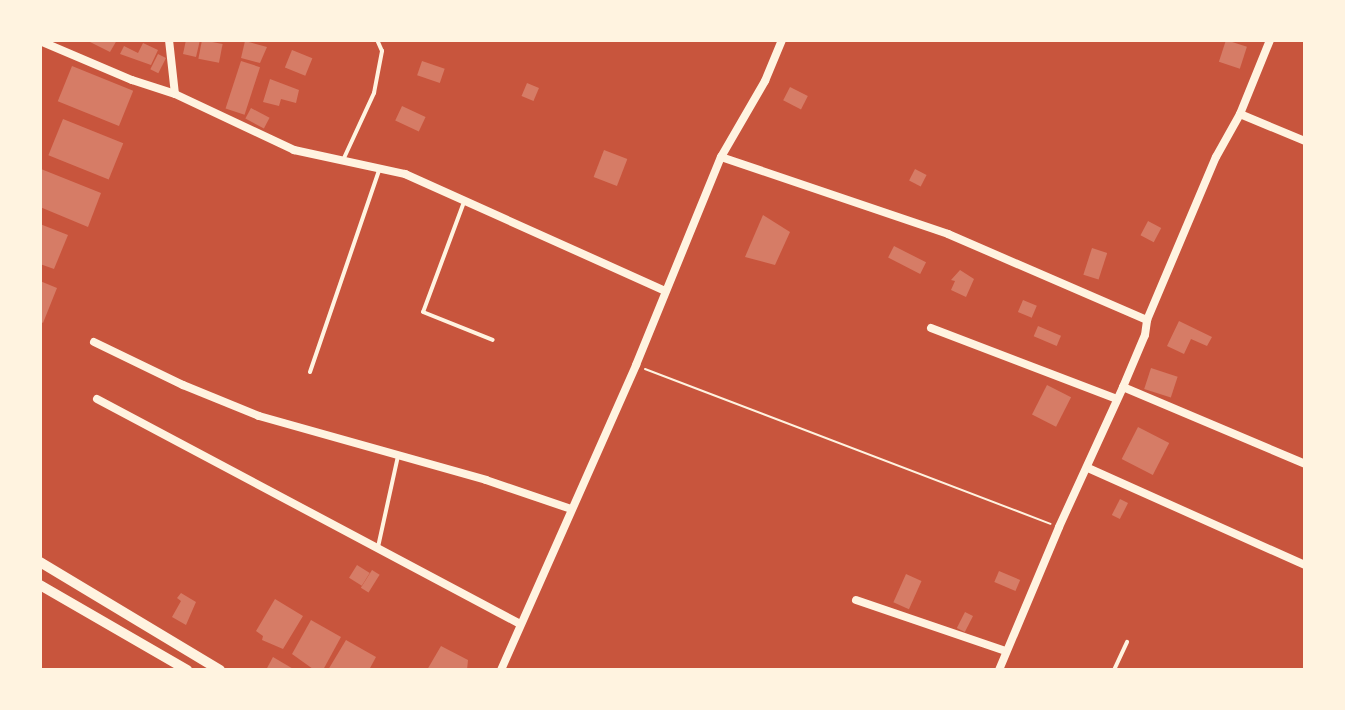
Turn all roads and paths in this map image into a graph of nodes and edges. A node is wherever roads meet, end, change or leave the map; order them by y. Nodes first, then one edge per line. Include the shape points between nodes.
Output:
1 (169, 40) edge
2 (377, 40) edge
3 (782, 40) edge
4 (1270, 40) edge
5 (40, 41) edge
6 (175, 94) junction
7 (1240, 114) junction
8 (1305, 141) edge
9 (721, 157) junction
10 (344, 158) junction
11 (380, 167) junction
12 (465, 200) junction
13 (665, 291) junction
14 (1147, 320) junction
15 (931, 328) dead end
16 (493, 340) dead end
17 (94, 342) dead end
18 (636, 365) junction
19 (310, 372) dead end
20 (1123, 387) junction
21 (97, 399) dead end
22 (1117, 399) junction
23 (398, 456) junction
24 (1305, 464) edge
25 (1088, 468) junction
26 (571, 509) junction
27 (1059, 527) junction
28 (378, 549) junction
29 (40, 562) edge
30 (1305, 565) edge
31 (40, 585) edge
32 (856, 600) dead end
33 (520, 624) junction
34 (1127, 642) dead end
35 (1006, 651) junction
36 (182, 669) edge
37 (220, 670) edge
38 (501, 670) edge
39 (999, 670) edge
40 (1114, 670) edge

1 - 6 street
2 - 10 lane via 382,51 374,93
3 - 9 street
4 - 7 street
5 - 6 street
6 - 10 street via 294,150
7 - 8 street
7 - 14 street via 1216,157
9 - 13 street
9 - 14 street via 948,234
10 - 11 street
11 - 12 street
11 - 19 lane
12 - 13 street
12 - 16 lane via 423,312
13 - 18 street
14 - 20 street
15 - 22 street
17 - 23 street via 259,416
18 - 26 street
18 - 27 path
20 - 22 street
20 - 24 street
21 - 28 street
22 - 25 street
23 - 26 street
23 - 28 lane
25 - 27 street
25 - 30 street
26 - 33 street
27 - 35 street
28 - 33 street
29 - 37 street
31 - 36 street
32 - 35 street
33 - 38 street
34 - 40 lane
35 - 39 street

